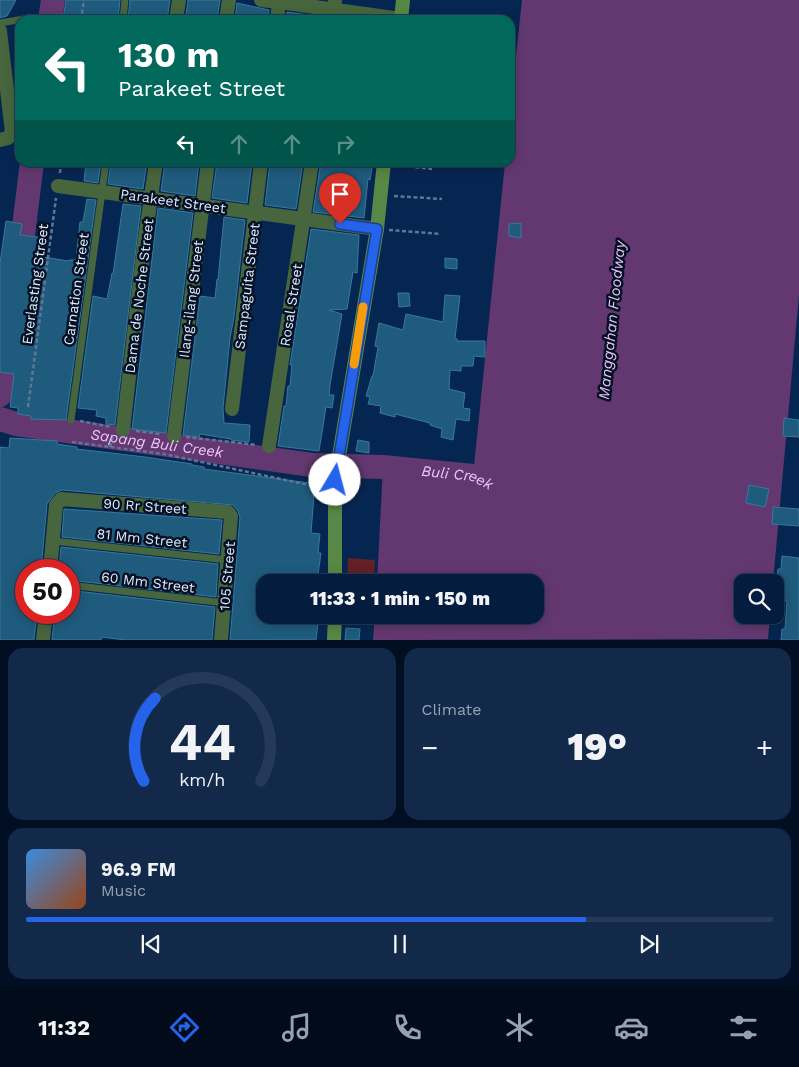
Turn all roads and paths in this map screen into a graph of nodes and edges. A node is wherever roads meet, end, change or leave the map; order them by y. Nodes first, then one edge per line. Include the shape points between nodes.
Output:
1 (84, 0) edge
2 (125, 0) edge
3 (179, 0) edge
4 (229, 0) edge
5 (261, 0) edge
6 (403, 0) edge
7 (279, 1) edge
8 (334, 10) edge
9 (82, 15) edge
10 (124, 15) edge
11 (177, 15) edge
12 (227, 15) edge
13 (278, 15) edge
14 (371, 15) edge
15 (401, 15) edge
16 (15, 20) edge
17 (0, 23) edge
18 (0, 31) edge
19 (0, 140) edge
20 (60, 167) edge
21 (105, 167) edge
22 (155, 167) edge
23 (207, 167) edge
24 (260, 167) edge
25 (311, 167) edge
26 (384, 167) edge
27 (411, 167) edge
28 (432, 170) dead end
29 (58, 186) junction
30 (102, 192) junction
31 (381, 195) junction
32 (151, 198) junction
33 (442, 199) dead end
34 (202, 205) junction
35 (255, 212) junction
36 (304, 218) junction
37 (377, 229) junction
38 (440, 234) dead end
39 (28, 407) dead end
40 (232, 409) dead end
41 (71, 420) dead end
42 (123, 430) dead end
43 (174, 436) dead end
44 (72, 442) dead end
45 (269, 446) dead end
46 (335, 485) junction
47 (228, 512) joint
48 (53, 541) junction
49 (51, 559) edge
50 (229, 560) junction
51 (335, 574) edge
52 (80, 586) edge
53 (224, 603) junction
54 (44, 624) edge
55 (335, 624) edge
56 (42, 640) edge
57 (221, 640) edge
58 (334, 640) edge

1 - 9 path
2 - 10 lane
3 - 11 street
4 - 12 street
5 - 7 street
6 - 15 main road
7 - 8 street
7 - 13 street
8 - 14 street
16 - 17 lane
18 - 19 street via 12,132 8,138
20 - 29 path, Everlasting Street
21 - 30 lane, Carnation Street
22 - 32 street, Dama de Noche Street
23 - 34 street, Ilang-ilang Street
24 - 35 street, Sampaguita Street
25 - 36 street, Rosal Street
26 - 31 main road
27 - 28 path
29 - 30 street, Parakeet Street
29 - 39 path, Everlasting Street
30 - 32 street, Parakeet Street
30 - 41 lane, Carnation Street
31 - 33 path
31 - 37 main road
32 - 34 street, Parakeet Street
32 - 42 street, Dama de Noche Street
34 - 35 street, Parakeet Street
34 - 43 street, Ilang-ilang Street
35 - 36 street, Parakeet Street
35 - 40 street, Sampaguita Street
36 - 37 street, Parakeet Street
36 - 45 street, Rosal Street
37 - 38 path
37 - 46 main road
44 - 46 path via 164,454
46 - 51 main road
47 - 48 street, 90 Rr Street via 61,499 56,505
47 - 50 street, 105 Street via 231,516
48 - 49 street
48 - 50 lane, 81 Mm Street
50 - 53 street, 105 Street
52 - 53 lane, 60 Mm Street
53 - 57 street, 105 Street
54 - 56 street
55 - 58 main road

